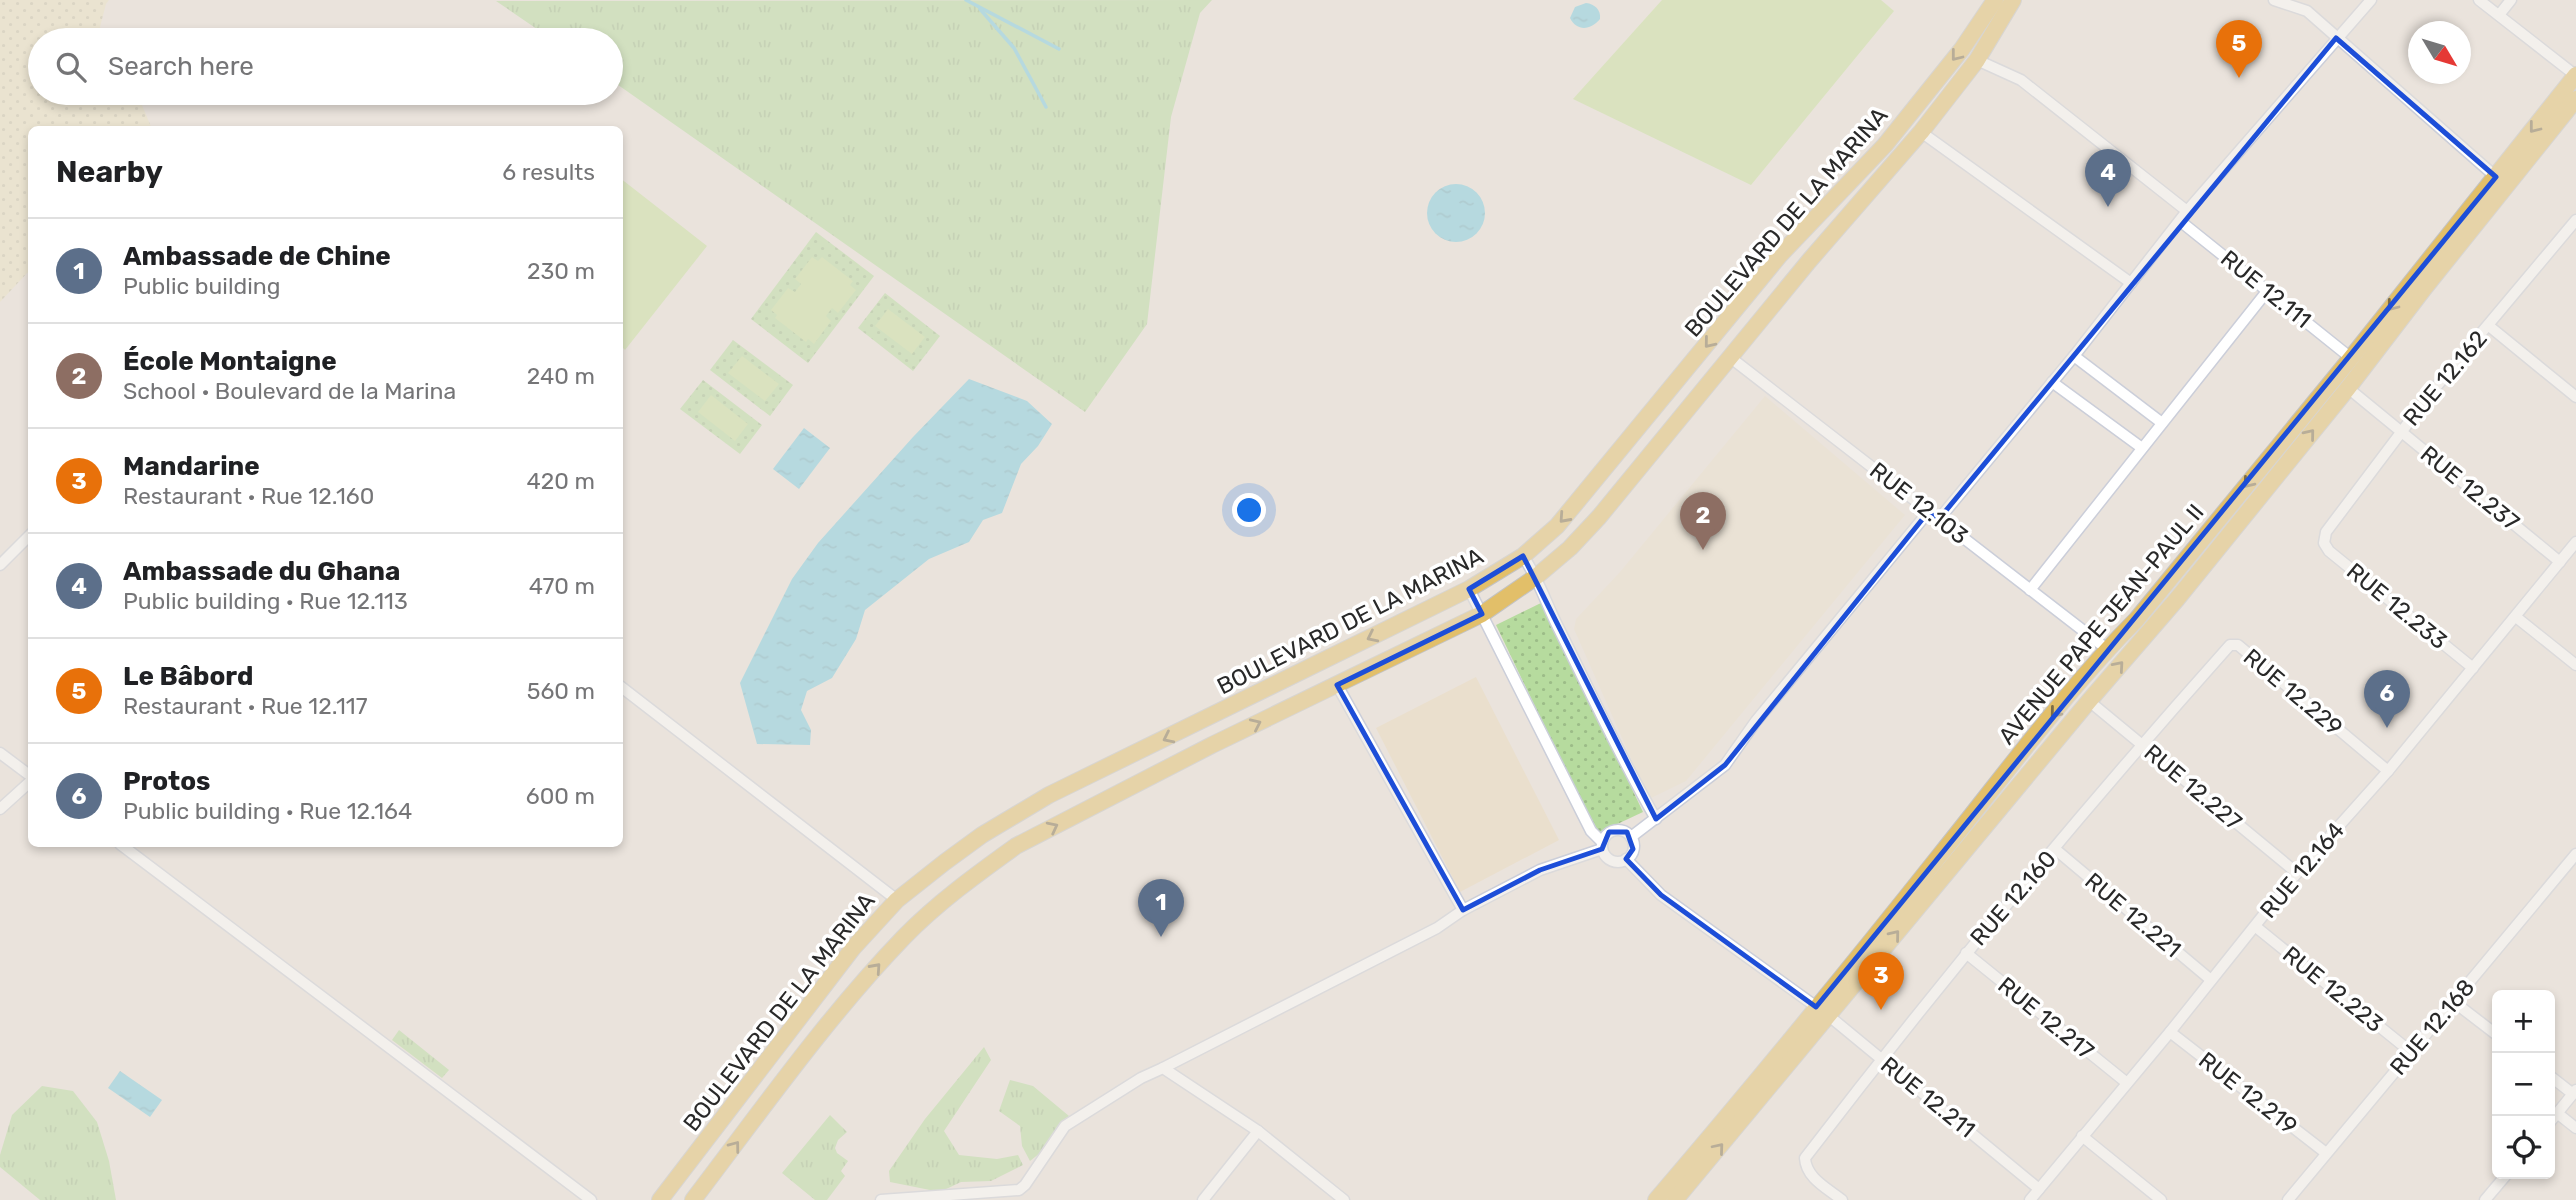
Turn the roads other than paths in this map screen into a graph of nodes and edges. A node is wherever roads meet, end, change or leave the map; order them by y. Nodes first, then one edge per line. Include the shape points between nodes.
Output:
1 (1995, 0) edge
2 (2013, 0) edge
3 (2274, 0) edge
4 (2371, 0) edge
5 (2479, 0) edge
6 (2511, 0) edge
7 (2499, 15) junction
8 (2336, 37) junction
9 (1977, 60) junction
10 (2576, 75) edge
11 (2576, 99) edge
12 (1921, 132) junction
13 (2496, 177) junction
14 (2183, 216) junction
15 (2575, 223) edge
16 (2131, 283) junction
17 (2268, 290) junction
18 (2488, 326) junction
19 (2074, 356) junction
20 (1731, 358) junction
21 (2351, 358) junction
22 (2052, 382) junction
23 (2348, 388) junction
24 (2576, 397) edge
25 (2162, 423) junction
26 (2401, 431) junction
27 (2142, 449) junction
28 (1928, 511) junction
29 (1939, 519) junction
30 (28, 537) edge
31 (2576, 542) edge
32 (2324, 543) joint
33 (1522, 556) junction
34 (2560, 562) junction
35 (0, 565) edge
36 (1537, 576) junction
37 (1469, 589) junction
38 (2030, 590) junction
39 (1482, 614) junction
40 (2516, 617) junction
41 (2230, 645) joint
42 (2107, 649) junction
43 (2576, 665) edge
44 (2473, 668) junction
45 (1337, 685) junction
46 (623, 688) edge
47 (2089, 701) junction
48 (2141, 745) junction
49 (0, 753) edge
50 (2388, 771) junction
51 (28, 775) edge
52 (28, 782) edge
53 (0, 809) edge
54 (1656, 819) junction
55 (1631, 837) junction
56 (1602, 846) junction
57 (124, 847) edge
58 (2055, 849) junction
59 (2576, 854) edge
60 (1626, 859) junction
61 (2297, 873) junction
62 (897, 900) junction
63 (1463, 910) junction
64 (2256, 927) junction
65 (1966, 953) junction
66 (2211, 980) junction
67 (2454, 1002) junction
68 (1823, 1011) junction
69 (2492, 1031) edge
70 (2170, 1032) junction
71 (2411, 1052) junction
72 (1881, 1059) junction
73 (1163, 1068) junction
74 (2555, 1079) edge
75 (2127, 1083) junction
76 (2575, 1092) edge
77 (2555, 1116) edge
78 (2555, 1119) edge
79 (2576, 1128) edge
80 (1258, 1131) junction
81 (2082, 1136) junction
82 (2326, 1153) junction
83 (2503, 1179) edge
84 (2039, 1189) junction
85 (591, 1200) edge
86 (660, 1200) edge
87 (693, 1200) edge
88 (881, 1200) edge
89 (1203, 1200) edge
90 (1344, 1200) edge
91 (1656, 1200) edge
92 (1675, 1200) edge
93 (1842, 1200) edge
94 (2030, 1200) edge
95 (2161, 1200) edge
96 (2288, 1200) edge
97 (2485, 1200) edge

1 -> 33 main road, BOULEVARD DE LA MARINA via 1885,145 1780,255 1557,526
2 - 9 main road, BOULEVARD DE LA MARINA
3 - 8 street via 2307,11
4 - 8 street
5 - 7 street
6 - 7 street
7 - 10 street
8 - 13 street
8 - 14 street
9 - 12 main road, BOULEVARD DE LA MARINA
9 - 14 street, RUE 12.111 via 2021,80
10 -> 13 main road, AVENUE PAPE JEAN-PAUL II
11 - 23 main road, AVENUE PAPE JEAN-PAUL II
12 - 16 street
12 - 20 main road, BOULEVARD DE LA MARINA
13 -> 21 main road, AVENUE PAPE JEAN-PAUL II
14 - 16 street
14 - 17 street, RUE 12.111
15 - 18 street, RUE 12.162
16 - 19 street
17 - 21 street, RUE 12.111
17 - 25 street
18 - 24 street
18 - 26 street, RUE 12.162
19 - 22 street
19 - 25 street
20 - 28 street, RUE 12.103
20 - 36 main road, BOULEVARD DE LA MARINA via 1599,517
21 -> 42 main road, AVENUE PAPE JEAN-PAUL II via 2137,619
22 - 27 street
22 - 29 street
23 - 26 street, RUE 12.237
47 -> 23 main road, AVENUE PAPE JEAN-PAUL II
25 - 27 street
26 - 32 street, RUE 12.162 via 2326,532
26 - 34 street, RUE 12.237
27 - 38 street
28 - 29 street, RUE 12.103
28 - 54 street via 1764,710 1725,765
29 - 38 street, RUE 12.103
30 - 35 street
31 - 34 street, RUE 12.164
32 - 44 street, RUE 12.233
33 - 36 street
33 - 37 main road, BOULEVARD DE LA MARINA
34 - 40 street, RUE 12.164
36 - 39 main road, BOULEVARD DE LA MARINA
36 - 54 street
37 - 39 street
37 -> 62 main road, BOULEVARD DE LA MARINA via 1049,795 982,835
38 - 42 street, RUE 12.103
39 - 45 main road, BOULEVARD DE LA MARINA
39 - 56 street
40 - 43 street
40 - 44 street, RUE 12.164
41 - 48 street, RUE 12.160
41 - 50 street, RUE 12.229 via 2238,645
42 -> 68 main road, AVENUE PAPE JEAN-PAUL II
44 - 50 street, RUE 12.164
45 - 63 street
87 -> 45 main road, BOULEVARD DE LA MARINA via 849,997 904,937 958,890 1016,846
46 - 62 street
47 - 48 street, RUE 12.227
68 -> 47 main road, AVENUE PAPE JEAN-PAUL II
48 - 58 street, RUE 12.160
48 - 61 street, RUE 12.227
49 - 51 street
50 - 61 street, RUE 12.164
52 - 53 street
54 - 55 street
55 - 56 street via 1615,830 1604,837
55 - 60 street via 1633,849
56 - 60 street via 1608,859
56 - 63 street via 1540,870
57 - 85 street
58 - 65 street, RUE 12.160
58 - 66 street, RUE 12.221
59 - 67 street, RUE 12.168
60 - 68 street, RUE 12.211 via 1661,895
61 - 64 street, RUE 12.164
62 - 86 main road, BOULEVARD DE LA MARINA via 853,948
63 - 73 street via 1437,928
64 - 66 street, RUE 12.164
64 - 71 street, RUE 12.223
65 - 72 street, RUE 12.160
65 - 75 street, RUE 12.217
66 - 70 street, RUE 12.164
67 - 69 street
67 - 71 street, RUE 12.168
68 - 72 street, RUE 12.211
68 - 91 main road, AVENUE PAPE JEAN-PAUL II
92 -> 68 main road, AVENUE PAPE JEAN-PAUL II
70 - 75 street, RUE 12.164
70 - 82 street, RUE 12.219
71 - 82 street, RUE 12.168
72 - 84 street, RUE 12.211
72 - 93 street, RUE 12.160 via 1805,1158 1811,1175
73 - 80 street
73 - 88 street via 1065,1126 1019,1190
74 - 76 street
75 - 81 street, RUE 12.164
76 - 77 street
78 - 79 street
80 - 89 street
80 - 90 street
81 - 84 street, RUE 12.164
81 - 95 street
82 - 96 street, RUE 12.168
83 - 97 street
84 - 94 street, RUE 12.164

